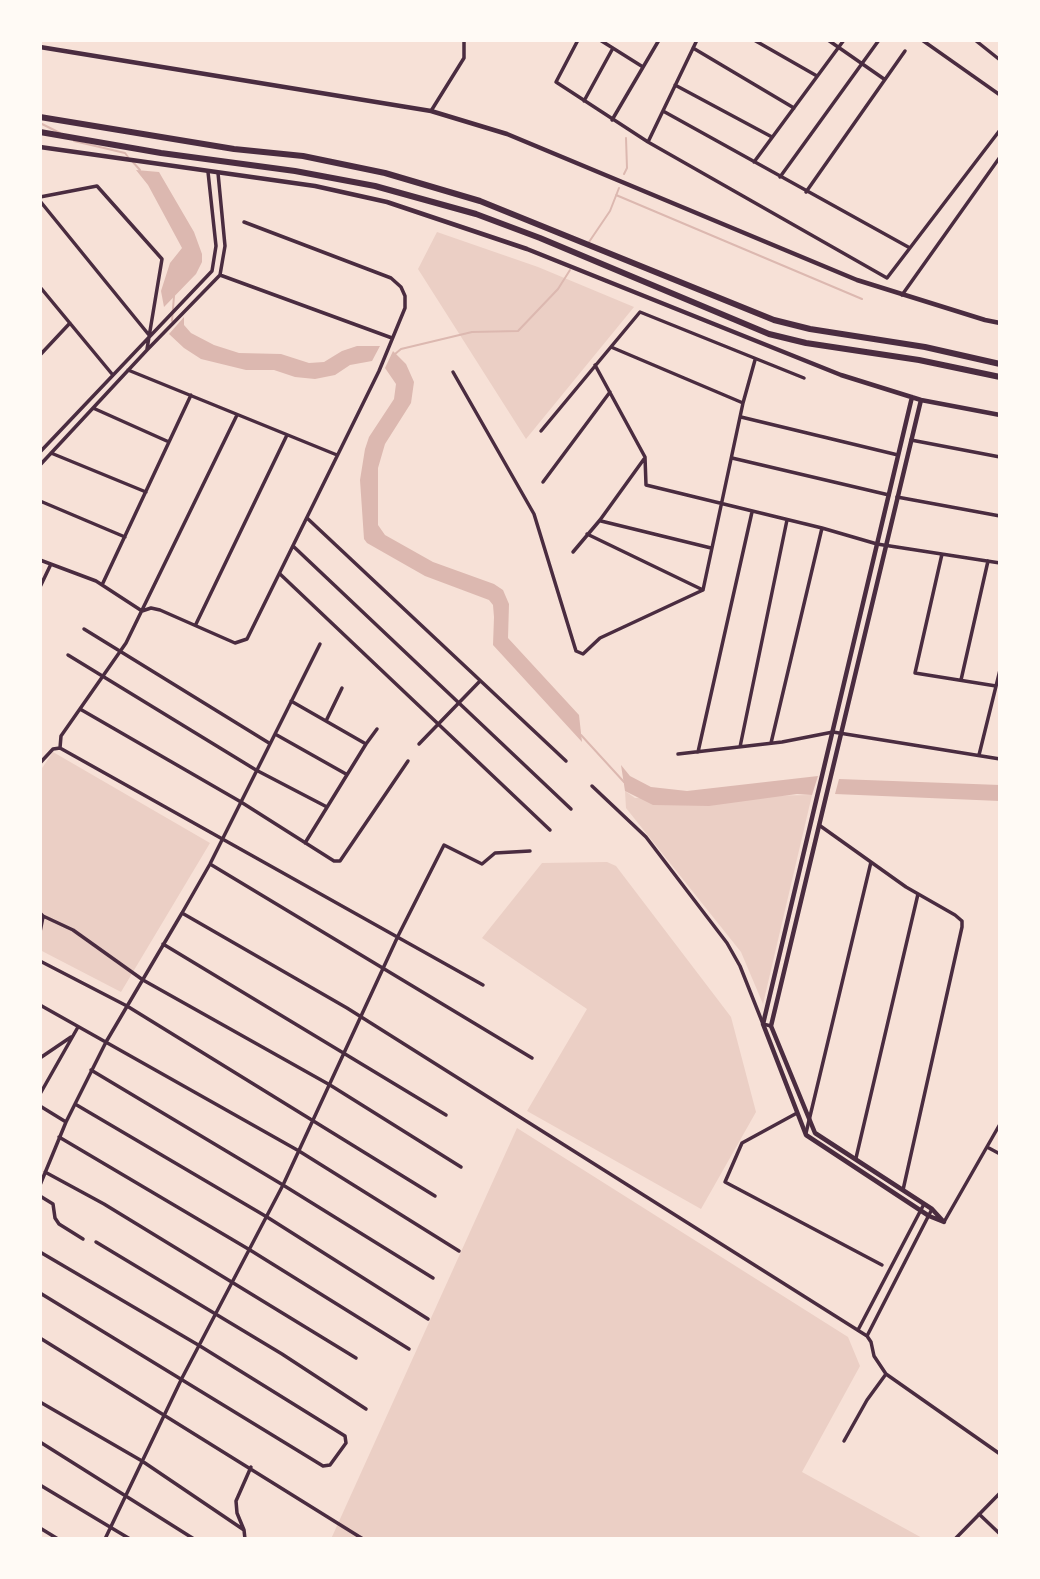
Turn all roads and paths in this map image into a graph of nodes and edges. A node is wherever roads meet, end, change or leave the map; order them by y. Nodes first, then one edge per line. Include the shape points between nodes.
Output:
1 (464, 40) edge
2 (578, 40) edge
3 (600, 40) edge
4 (659, 40) edge
5 (697, 40) edge
6 (754, 40) edge
7 (828, 40) edge
8 (844, 40) edge
9 (879, 40) edge
10 (922, 40) edge
11 (975, 40) edge
12 (40, 47) edge
13 (839, 47) junction
14 (613, 48) junction
15 (694, 48) junction
16 (905, 51) dead end
17 (1000, 60) edge
18 (863, 64) junction
19 (643, 68) junction
20 (817, 76) junction
21 (885, 79) junction
22 (675, 85) junction
23 (1000, 95) edge
24 (584, 101) junction
25 (794, 108) junction
26 (430, 111) junction
27 (663, 111) junction
28 (40, 117) edge
29 (612, 120) junction
30 (1000, 130) edge
31 (40, 132) edge
32 (772, 137) junction
33 (648, 142) junction
34 (40, 147) edge
35 (1000, 157) edge
36 (754, 162) junction
37 (208, 172) junction
38 (218, 173) junction
39 (780, 177) junction
40 (807, 192) junction
41 (40, 199) edge
42 (244, 222) dead end
43 (910, 248) junction
44 (220, 275) junction
45 (40, 287) edge
46 (902, 295) junction
47 (70, 323) junction
48 (1000, 323) edge
49 (149, 335) junction
50 (392, 338) junction
51 (611, 347) junction
52 (147, 350) junction
53 (40, 355) edge
54 (755, 359) junction
55 (1000, 364) edge
56 (595, 365) junction
57 (128, 370) junction
58 (453, 372) dead end
59 (112, 374) junction
60 (1000, 377) edge
61 (804, 378) dead end
62 (610, 393) junction
63 (191, 395) junction
64 (912, 397) junction
65 (921, 400) junction
66 (743, 403) junction
67 (93, 408) junction
68 (237, 415) junction
69 (1000, 415) edge
70 (741, 417) junction
71 (541, 431) dead end
72 (287, 435) junction
73 (911, 440) junction
74 (169, 442) junction
75 (40, 452) edge
76 (51, 453) junction
77 (337, 455) junction
78 (898, 455) junction
79 (645, 457) junction
80 (1000, 457) edge
81 (732, 458) junction
82 (40, 465) edge
83 (543, 482) dead end
84 (146, 492) junction
85 (889, 495) junction
86 (897, 497) junction
87 (40, 501) edge
88 (723, 503) junction
89 (752, 512) junction
90 (1000, 516) edge
91 (307, 517) junction
92 (600, 520) junction
93 (787, 520) junction
94 (822, 528) junction
95 (587, 534) junction
96 (125, 537) junction
97 (877, 544) junction
98 (293, 546) junction
99 (886, 546) junction
100 (711, 548) junction
101 (573, 552) dead end
102 (942, 554) junction
103 (40, 560) edge
104 (988, 561) junction
105 (1000, 562) edge
106 (51, 564) junction
107 (279, 573) junction
108 (102, 585) junction
109 (40, 587) edge
110 (703, 590) junction
111 (142, 611) junction
112 (196, 624) junction
113 (84, 629) dead end
114 (320, 644) dead end
115 (120, 651) junction
116 (68, 655) dead end
117 (999, 673) edge
118 (103, 677) junction
119 (961, 680) junction
120 (480, 681) junction
121 (996, 686) junction
122 (342, 688) dead end
123 (291, 701) junction
124 (459, 703) junction
125 (80, 709) junction
126 (326, 721) junction
127 (438, 724) junction
128 (377, 729) dead end
129 (833, 732) junction
130 (274, 733) junction
131 (841, 734) junction
132 (269, 743) junction
133 (771, 743) junction
134 (366, 744) junction
135 (419, 744) dead end
136 (740, 747) junction
137 (60, 748) junction
138 (698, 752) junction
139 (678, 754) dead end
140 (979, 755) junction
141 (1000, 759) edge
142 (408, 761) dead end
143 (566, 761) dead end
144 (40, 763) edge
145 (256, 770) junction
146 (346, 774) junction
147 (592, 786) dead end
148 (241, 802) junction
149 (327, 807) junction
150 (571, 809) dead end
151 (819, 825) junction
152 (550, 831) dead end
153 (222, 840) junction
154 (305, 843) junction
155 (530, 851) dead end
156 (871, 862) junction
157 (210, 864) junction
158 (918, 894) junction
159 (182, 913) junction
160 (42, 915) edge
161 (40, 932) edge
162 (398, 936) junction
163 (163, 944) junction
164 (40, 961) edge
165 (383, 969) junction
166 (143, 980) junction
167 (483, 985) dead end
168 (40, 1005) edge
169 (127, 1006) junction
170 (362, 1018) junction
171 (763, 1024) junction
172 (771, 1026) junction
173 (78, 1027) junction
174 (72, 1035) junction
175 (106, 1042) junction
176 (346, 1053) junction
177 (40, 1058) edge
178 (532, 1058) dead end
179 (91, 1070) junction
180 (330, 1085) junction
181 (40, 1094) edge
182 (75, 1104) junction
183 (40, 1106) edge
184 (797, 1113) junction
185 (446, 1115) dead end
186 (66, 1122) junction
187 (313, 1122) junction
188 (810, 1122) junction
189 (1000, 1124) edge
190 (806, 1135) junction
191 (59, 1137) junction
192 (986, 1147) junction
193 (299, 1151) junction
194 (1000, 1154) edge
195 (856, 1158) junction
196 (461, 1167) dead end
197 (45, 1172) junction
198 (40, 1185) edge
199 (283, 1185) junction
200 (903, 1190) junction
201 (40, 1196) edge
202 (435, 1196) dead end
203 (924, 1204) junction
204 (932, 1209) junction
205 (921, 1211) junction
206 (929, 1216) junction
207 (267, 1217) junction
208 (944, 1222) junction
209 (83, 1239) dead end
210 (96, 1242) dead end
211 (250, 1250) junction
212 (459, 1251) dead end
213 (40, 1252) edge
214 (882, 1265) dead end
215 (433, 1278) dead end
216 (234, 1282) junction
217 (40, 1293) edge
218 (217, 1314) junction
219 (428, 1319) dead end
220 (858, 1330) junction
221 (867, 1336) junction
222 (40, 1338) edge
223 (200, 1346) junction
224 (409, 1349) dead end
225 (356, 1358) dead end
226 (886, 1374) junction
227 (182, 1378) junction
228 (40, 1402) edge
229 (366, 1409) dead end
230 (165, 1414) junction
231 (844, 1440) dead end
232 (40, 1442) edge
233 (1000, 1454) edge
234 (142, 1461) junction
235 (251, 1467) junction
236 (40, 1485) edge
237 (1000, 1493) edge
238 (127, 1494) junction
239 (979, 1514) junction
240 (111, 1527) junction
241 (40, 1528) edge
242 (244, 1530) junction
243 (1000, 1534) edge
244 (58, 1539) edge
245 (105, 1539) edge
246 (130, 1539) edge
247 (194, 1539) edge
248 (244, 1539) edge
249 (363, 1539) edge
250 (955, 1539) edge

1 - 26 street via 464,58
2 - 24 street via 556,82
3 - 14 street
4 - 19 street
5 - 15 street
6 - 20 street
7 - 13 street
8 - 13 street
9 - 18 street
10 - 23 street
11 - 17 street
12 - 26 street
13 - 18 street
13 - 20 street
14 - 19 street
14 - 24 street
15 - 22 street
15 - 25 street
16 - 21 street
18 - 21 street
18 - 39 street
19 - 29 street
20 - 25 street
21 - 40 street
22 - 27 street
22 - 32 street
24 - 29 street
25 - 32 street
26 - 46 street via 507,134
27 - 33 street
27 - 36 street
28 - 55 highway via 303,156 385,173 480,201 774,320
29 - 33 street
30 - 43 street
31 - 60 highway via 375,186 476,214 540,238 769,334
32 - 36 street
33 - 43 street via 887,278
34 - 37 street
35 - 46 street
36 - 39 street
37 - 38 street
37 - 49 street via 216,246 212,271
38 - 44 street via 225,246
38 - 64 street via 375,199 470,228 841,376
39 - 40 street
40 - 43 street
41 - 49 street
41 - 49 street via 97,186 162,259
42 - 50 street via 391,278 405,296 405,308
44 - 50 street
44 - 52 street
45 - 47 street
46 - 48 street
47 - 53 street
47 - 59 street
49 - 52 street
49 - 59 street
50 - 77 street
51 - 54 street via 640,312
51 - 56 street
51 - 66 street
52 - 57 street
54 - 61 street
54 - 66 street
56 - 62 street
56 - 71 street
57 - 63 street
57 - 67 street
58 - 110 street via 534,514 576,651 583,654 600,638
59 - 75 street
62 - 79 street
62 - 83 street
63 - 68 street
63 - 74 street
64 - 65 street
64 - 78 street
65 - 69 street
65 - 73 street
66 - 70 street
67 - 74 street
67 - 76 street
68 - 72 street
68 - 111 street
70 - 78 street
70 - 81 street
72 - 77 street
72 - 112 street
73 - 80 street
73 - 86 street
74 - 84 street
76 - 82 street
76 - 84 street
77 - 91 street
78 - 85 street
79 - 88 street via 646,485
79 - 92 street
81 - 85 street
81 - 88 street
84 - 96 street
85 - 97 street
86 - 90 street
86 - 99 street
87 - 96 street
88 - 89 street
88 - 100 street
89 - 93 street
89 - 138 street
91 - 98 street
91 - 120 street
92 - 95 street
92 - 100 street
93 - 94 street
93 - 136 street
94 - 97 street
94 - 133 street
95 - 101 street
95 - 110 street
96 - 108 street
97 - 99 street
97 - 129 street
98 - 107 street
98 - 124 street
99 - 102 street
99 - 131 street
100 - 110 street
102 - 104 street
102 - 119 street via 915,673
103 - 106 street
104 - 105 street
104 - 119 street
106 - 108 street
106 - 109 street
107 - 112 street via 244,642 235,643
107 - 127 street
108 - 111 street
111 - 112 street via 160,610
111 - 115 street
113 - 115 street
114 - 123 street
115 - 118 street
115 - 132 street
116 - 118 street
117 - 121 street
118 - 125 street
118 - 145 street
119 - 121 street
120 - 124 street
120 - 143 street
121 - 140 street
122 - 126 street
123 - 126 street
123 - 130 street
124 - 127 street
124 - 150 street
125 - 137 street via 61,736
125 - 148 street
126 - 134 street
127 - 135 street
127 - 152 street
128 - 134 street
129 - 131 street
129 - 133 street
129 - 171 street
130 - 132 street
130 - 146 street
131 - 140 street
131 - 151 street
132 - 145 street
133 - 136 street
134 - 146 street
136 - 138 street
137 - 144 street
137 - 153 street
138 - 139 street
140 - 141 street
142 - 154 street via 340,861
145 - 148 street
145 - 149 street
146 - 149 street
147 - 171 street via 646,838 727,943
148 - 153 street
148 - 154 street
149 - 154 street
151 - 156 street
151 - 172 street
153 - 157 street
153 - 162 street
155 - 162 street via 495,853 482,864 444,845
156 - 158 street
156 - 188 street
157 - 159 street
157 - 165 street
158 - 195 street
158 - 200 street via 956,915 962,927
159 - 163 street
159 - 170 street
160 - 161 street
160 - 166 street via 73,930
162 - 165 street
162 - 167 street
163 - 166 street
163 - 176 street
164 - 169 street
165 - 170 street
165 - 178 street
166 - 169 street
166 - 180 street
168 - 173 street
169 - 175 street
169 - 187 street
170 - 176 street
170 - 220 street
171 - 172 street
171 - 184 street
172 - 188 street
173 - 174 street
173 - 175 street
174 - 177 street
174 - 181 street
175 - 179 street
175 - 193 street
176 - 180 street
176 - 185 street
179 - 182 street
179 - 199 street
180 - 187 street
180 - 196 street
182 - 186 street
182 - 207 street
183 - 186 street
184 - 190 street
184 - 214 street via 742,1143 725,1182
186 - 191 street
187 - 193 street
187 - 202 street
188 - 190 street
188 - 195 street via 815,1133
189 - 192 street
190 - 205 street
191 - 197 street
191 - 211 street
192 - 194 street
192 - 208 street
193 - 199 street
193 - 212 street
195 - 200 street
197 - 198 street
197 - 216 street
199 - 207 street
199 - 215 street
200 - 203 street
201 - 209 street via 52,1204 59,1224
203 - 204 street
203 - 205 street
204 - 206 street
204 - 208 street
205 - 206 street
205 - 220 street
206 - 208 street
206 - 221 street
207 - 211 street
207 - 219 street
210 - 218 street
211 - 216 street
211 - 224 street
213 - 223 street
216 - 218 street
216 - 225 street
217 - 227 street
218 - 223 street
218 - 229 street
220 - 221 street
221 - 226 street
222 - 230 street
223 - 227 street
223 - 227 street via 345,1436 346,1443 330,1465 323,1466
226 - 231 street
226 - 233 street
227 - 230 street
228 - 234 street
230 - 234 street
230 - 235 street
232 - 238 street
234 - 238 street
234 - 242 street
235 - 242 street via 236,1501
235 - 249 street
236 - 240 street
237 - 239 street
238 - 240 street
238 - 247 street
239 - 243 street
239 - 250 street
240 - 245 street
240 - 246 street
241 - 244 street
242 - 248 street

